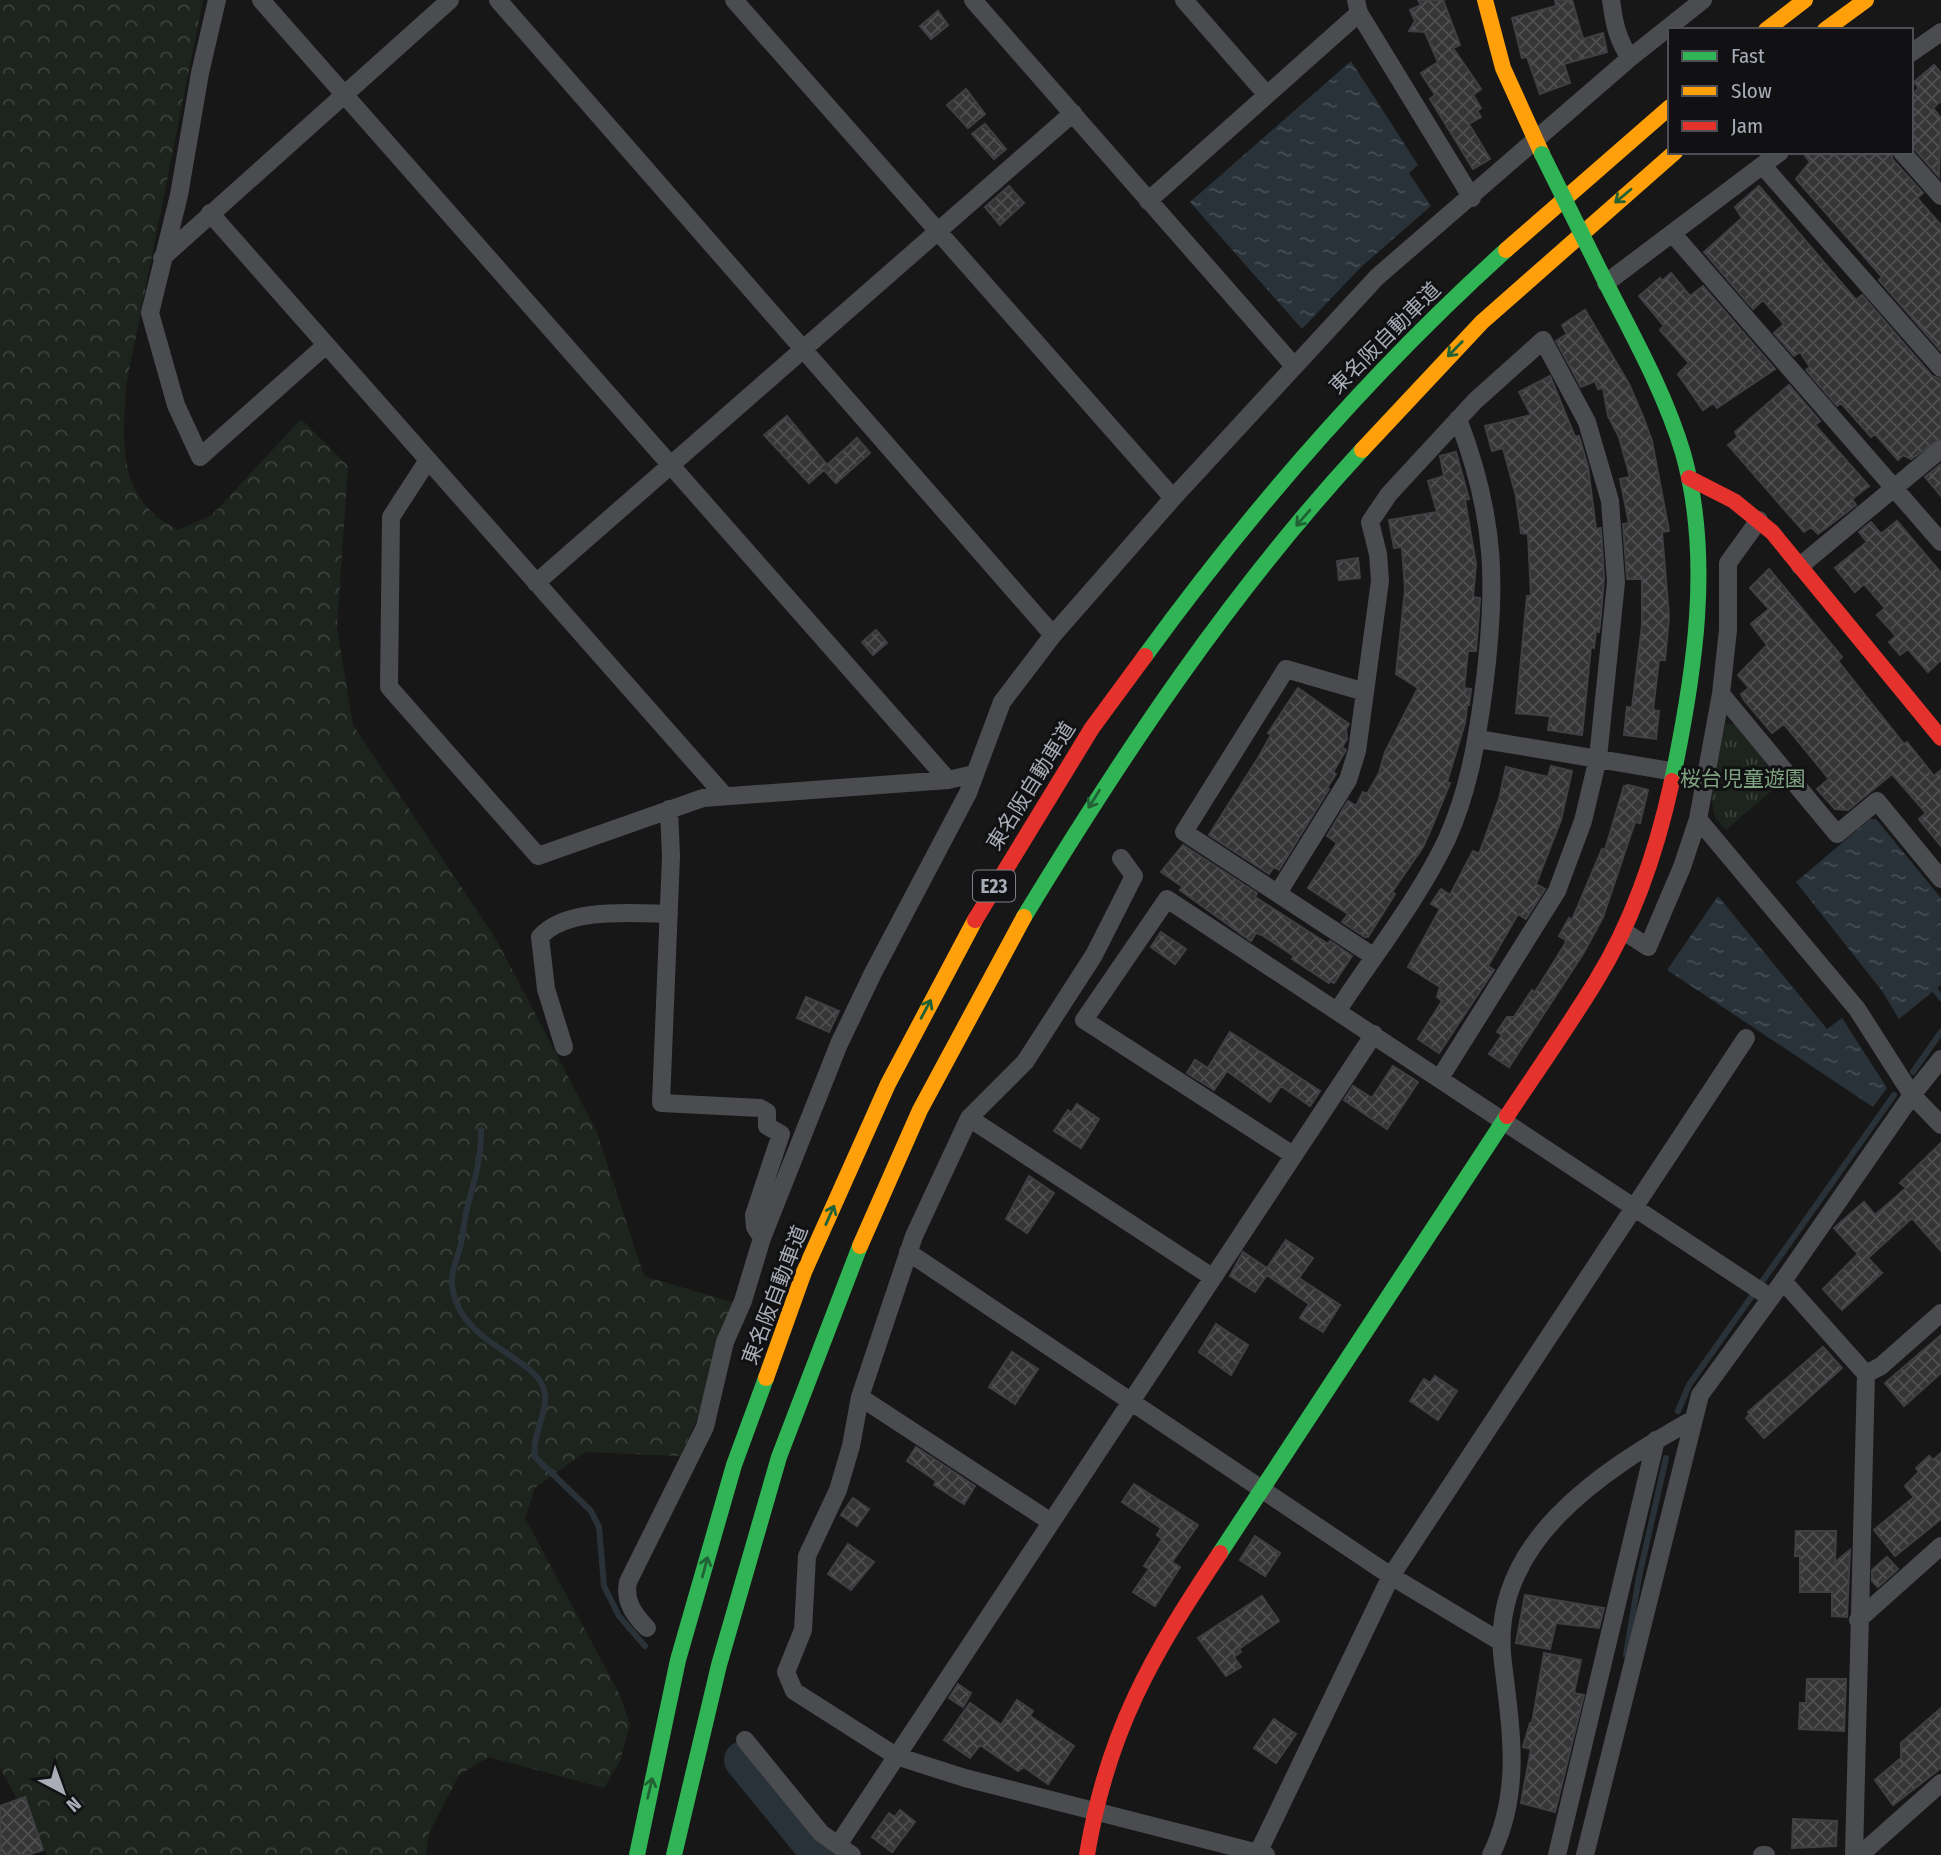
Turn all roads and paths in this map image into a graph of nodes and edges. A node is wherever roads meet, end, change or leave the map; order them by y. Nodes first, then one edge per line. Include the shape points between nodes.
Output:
1 (217, 0) edge
2 (261, 0) edge
3 (450, 0) edge
4 (498, 0) edge
5 (734, 0) edge
6 (973, 0) edge
7 (1184, 0) edge
8 (1485, 0) edge
9 (1611, 0) edge
10 (1703, 0) edge
11 (1805, 0) edge
12 (1866, 0) edge
13 (1358, 7) edge
14 (1769, 28) edge
15 (1828, 28) edge
16 (1941, 32) edge
17 (1913, 52) edge
18 (1630, 58) junction
19 (345, 95) junction
20 (1267, 95) junction
21 (1668, 109) edge
22 (1073, 113) junction
23 (1539, 148) junction
24 (1673, 154) edge
25 (1778, 154) edge
26 (1904, 154) edge
27 (1763, 166) junction
28 (1941, 196) edge
29 (1472, 198) junction
30 (1148, 201) junction
31 (210, 212) junction
32 (937, 231) junction
33 (1672, 233) junction
34 (162, 258) junction
35 (1606, 283) junction
36 (326, 345) junction
37 (804, 348) junction
38 (1294, 366) junction
39 (1941, 368) edge
40 (1458, 419) junction
41 (1941, 449) edge
42 (428, 460) junction
43 (670, 465) junction
44 (1689, 478) junction
45 (1895, 488) junction
46 (1173, 498) junction
47 (1759, 520) junction
48 (1941, 542) edge
49 (1800, 566) junction
50 (536, 583) junction
51 (1054, 635) junction
52 (1365, 692) junction
53 (1721, 694) junction
54 (1941, 738) edge
55 (1478, 739) junction
56 (1598, 758) junction
57 (1676, 772) junction
58 (974, 774) junction
59 (948, 780) junction
60 (724, 795) junction
61 (669, 809) junction
62 (1698, 819) junction
63 (1121, 858) dead end
64 (1941, 879) edge
65 (1278, 893) junction
66 (669, 914) junction
67 (1625, 932) junction
68 (1373, 956) junction
69 (1338, 1010) junction
70 (1374, 1034) junction
71 (1746, 1038) dead end
72 (564, 1047) dead end
73 (1941, 1059) edge
74 (1440, 1078) junction
75 (1912, 1095) junction
76 (970, 1118) junction
77 (1505, 1122) junction
78 (1941, 1125) edge
79 (1293, 1155) junction
80 (1633, 1208) junction
81 (762, 1238) junction
82 (908, 1252) junction
83 (1212, 1277) junction
84 (1783, 1281) junction
85 (1768, 1296) junction
86 (1941, 1313) edge
87 (1866, 1374) junction
88 (860, 1397) junction
89 (1131, 1400) junction
90 (1692, 1420) junction
91 (1656, 1440) junction
92 (1262, 1487) junction
93 (1051, 1522) junction
94 (1941, 1546) edge
95 (1391, 1576) junction
96 (1858, 1620) junction
97 (648, 1628) dead end
98 (1501, 1642) junction
99 (745, 1740) dead end
100 (896, 1756) junction
101 (1941, 1783) edge
102 (1092, 1812) junction
103 (845, 1850) edge
104 (1260, 1854) edge
105 (637, 1855) edge
106 (674, 1855) edge
107 (1087, 1855) edge
108 (1491, 1855) edge
109 (1557, 1855) edge
110 (1585, 1855) edge
111 (1854, 1855) edge
112 (1860, 1855) edge

1 - 34 street
2 - 19 street
3 - 19 street
4 - 37 street
5 - 32 street
6 - 22 street
7 - 20 street
8 - 23 main road via 1503,68
9 - 18 street via 1621,45
10 - 18 street
11 - 14 main road
12 - 15 main road
13 - 20 street
13 - 29 street
16 - 17 street
18 - 23 street
19 - 31 street
19 - 43 street
20 - 30 street
105 -> 21 main road, 東名阪自動車道 / E23 via 673,1683 723,1498 801,1279 900,1059 1037,812 1162,631 1339,415 1505,248
22 - 30 street
22 - 32 street
23 - 29 street
23 - 35 main road, bridge
24 -> 106 main road, E23 via 1534,272 1382,426 1272,555 1163,694 1047,875 960,1026 832,1307 748,1553
25 - 27 street
26 - 28 street
27 - 33 street
27 - 39 street
29 - 38 street via 1377,277
30 - 38 street
31 - 34 street
31 - 36 street
32 - 37 street
32 - 46 street
33 - 35 street
33 - 45 street
34 - 36 street via 150,313 176,405 200,457
35 - 44 main road via 1658,386
36 - 42 street
37 - 43 street
37 - 51 street
38 - 46 street
40 - 52 street via 1389,494 1370,522 1380,581
40 - 55 street via 1485,507 1493,552 1493,616
40 - 56 street via 1543,340 1587,422 1610,501 1615,552 1614,610
41 - 45 street
42 - 50 street
42 - 61 street via 391,517 389,687 538,856
43 - 50 street
43 - 59 street
44 - 47 main road
44 - 57 main road via 1699,566
45 - 48 street
45 - 49 street
46 - 51 street
47 - 49 main road
47 - 53 street via 1728,563 1730,602
49 - 54 main road
50 - 60 street
51 - 58 street via 1002,702
52 - 65 street via 1348,780
52 - 65 street via 1286,669 1184,832
53 - 62 street
53 - 64 street via 1837,834 1877,801
55 - 56 street
55 - 68 street via 1470,777 1446,841
56 - 57 street
56 - 74 street via 1583,821 1557,891
57 - 67 main road via 1663,828
58 - 59 street
58 - 81 street via 839,1044
59 - 60 street
60 - 61 street
61 - 66 street
62 - 67 street via 1648,947
62 - 75 street via 1857,1009
63 - 76 street via 1134,876 1094,954 1025,1062
65 - 68 street
66 - 72 street via 621,913 565,920 540,937 546,989
66 - 81 street via 661,1103 767,1112 767,1126 781,1134 754,1215
67 - 77 main road
68 - 69 street
69 - 70 street
69 - 79 street via 1167,899 1084,1020
70 - 74 street
70 - 79 street
71 - 80 street
73 - 75 street
74 - 77 street
75 - 78 street
75 - 84 street
76 - 82 street
76 - 83 street
77 - 80 street
77 - 92 main road
79 - 83 street
80 - 85 street
80 - 95 street
81 - 97 street via 725,1342 705,1427 628,1582 629,1605
82 - 88 street
82 - 89 street
83 - 89 street
84 - 85 street
84 - 87 street
85 - 90 street via 1700,1395
86 - 87 street
87 - 96 street
88 - 93 street
88 - 100 street via 838,1490 807,1556 803,1630 786,1672 794,1691
89 - 92 street
89 - 93 street
90 - 91 street
90 - 110 street
91 - 98 street via 1564,1509 1530,1550 1505,1597
91 - 109 street
92 - 95 street
92 - 102 main road via 1146,1670 1108,1758
93 - 100 street
94 - 96 street
95 - 98 street
95 - 104 street
96 - 111 street
98 - 108 street via 1513,1767 1504,1824
99 - 103 street via 803,1813
100 - 102 street
100 - 103 street
101 - 112 street
102 - 104 street
102 - 107 main road

